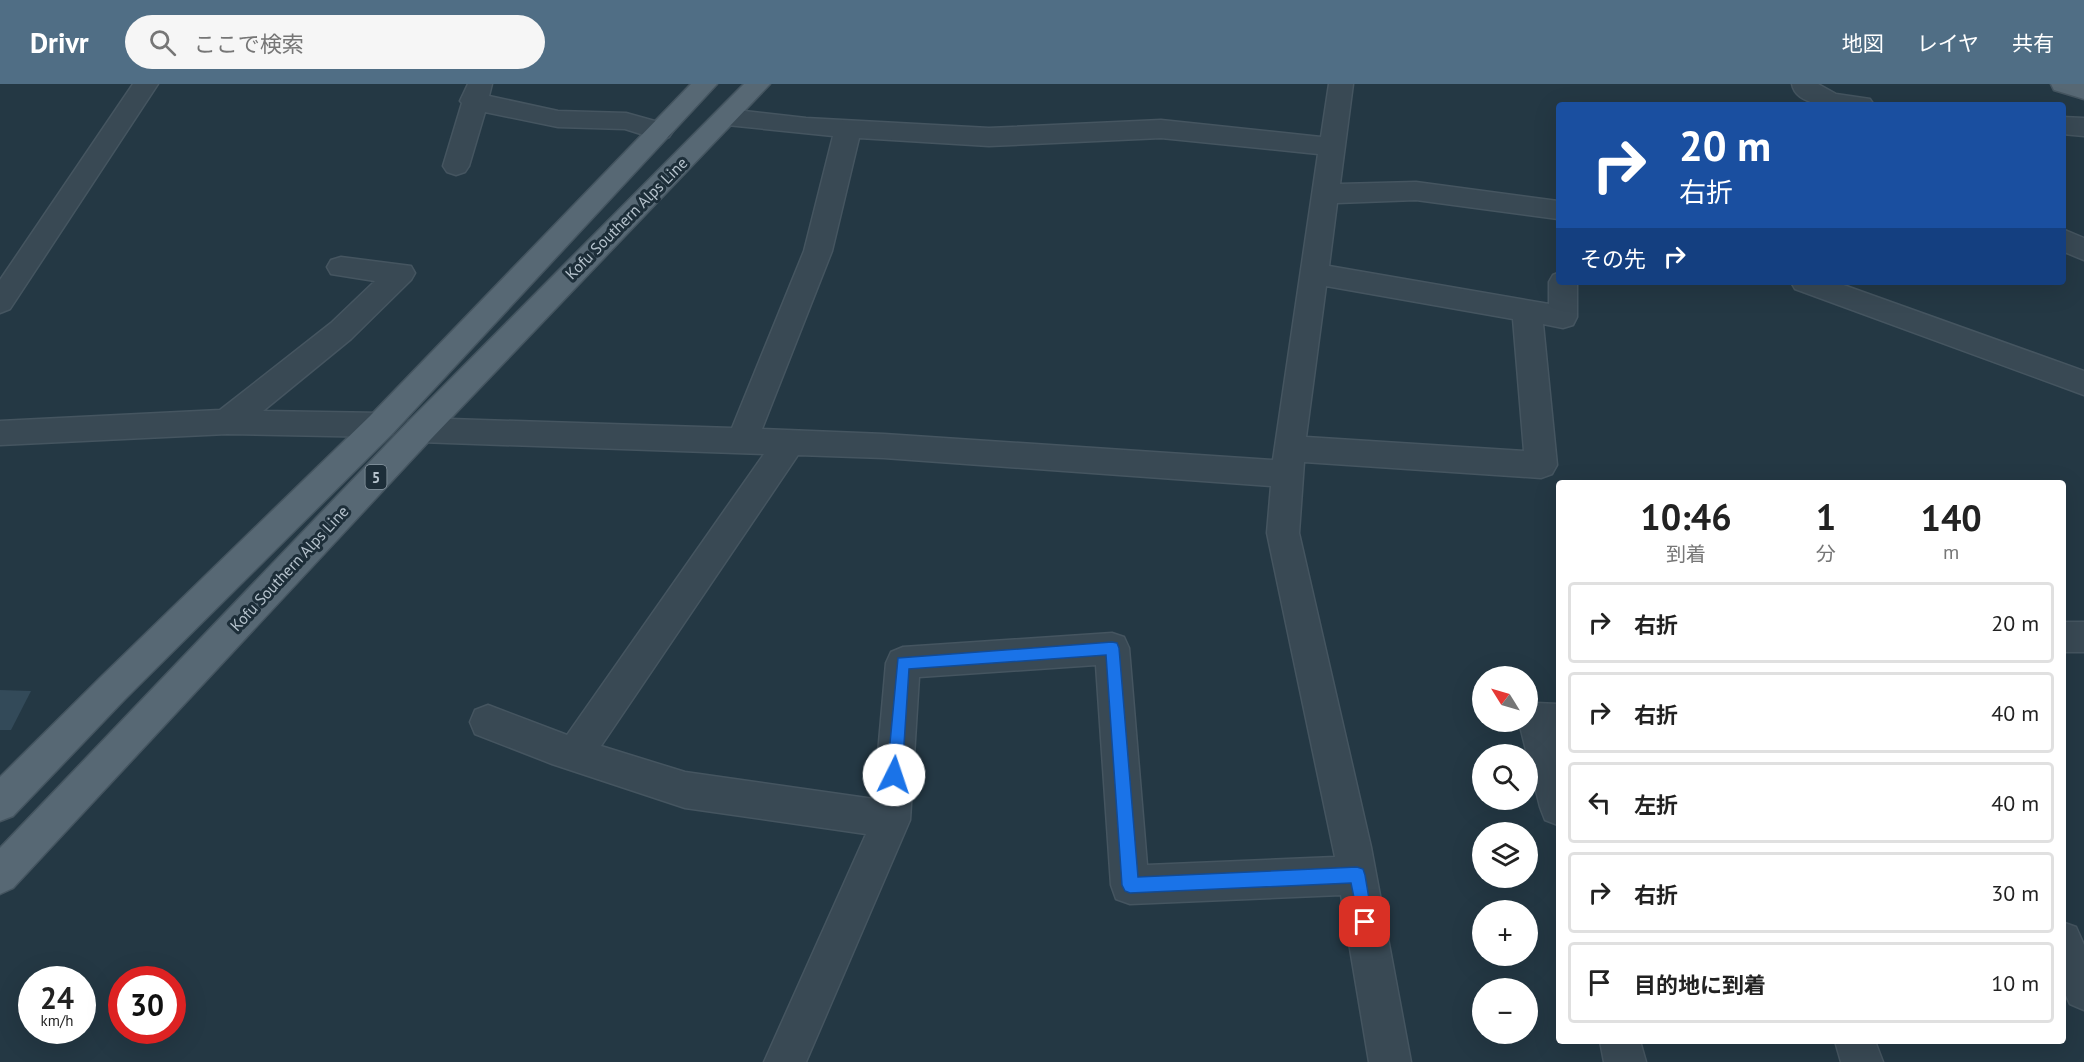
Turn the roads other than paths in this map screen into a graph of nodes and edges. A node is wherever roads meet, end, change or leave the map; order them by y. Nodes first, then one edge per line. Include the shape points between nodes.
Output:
1 (146, 84) edge
2 (705, 84) edge
3 (758, 84) edge
4 (1341, 84) edge
5 (1804, 84) edge
6 (2063, 84) edge
7 (2084, 91) edge
8 (477, 92) edge
9 (1829, 102) edge
10 (727, 117) junction
11 (2066, 125) edge
12 (2084, 127) edge
13 (848, 129) junction
14 (660, 131) junction
15 (1332, 147) junction
16 (456, 166) dead end
17 (1325, 194) junction
18 (1556, 210) edge
19 (2066, 241) edge
20 (2084, 250) edge
21 (341, 267) dead end
22 (1314, 274) junction
23 (1563, 285) edge
24 (1813, 285) edge
25 (0, 302) edge
26 (1527, 311) junction
27 (2084, 383) edge
28 (227, 422) junction
29 (381, 425) junction
30 (420, 430) junction
31 (0, 433) edge
32 (742, 441) junction
33 (790, 442) junction
34 (1287, 461) junction
35 (2066, 637) edge
36 (2084, 637) edge
37 (1556, 720) edge
38 (488, 722) dead end
39 (575, 754) junction
40 (1556, 799) edge
41 (0, 803) edge
42 (891, 820) junction
43 (1357, 875) junction
44 (0, 876) edge
45 (2066, 950) edge
46 (2084, 990) edge
47 (1621, 1044) edge
48 (1856, 1044) edge
49 (785, 1062) edge
50 (1390, 1062) edge
51 (1625, 1062) edge
52 (1862, 1062) edge

1 - 25 street
2 - 14 main road, Kofu Southern Alps Line / 5
3 - 10 main road, Kofu Southern Alps Line / 5
4 - 15 street
5 - 9 street
6 - 7 main road
8 - 14 street via 558,119 626,121
8 - 16 street
10 - 13 street
10 - 30 main road, Kofu Southern Alps Line / 5
11 - 12 street
13 - 15 street via 989,137 1161,129
13 - 32 street via 818,251
14 - 29 main road, Kofu Southern Alps Line / 5
15 - 17 street
17 - 18 street via 1416,191
17 - 22 street
19 - 20 street
21 - 28 street via 401,273 341,331
22 - 26 street
22 - 34 street
23 - 26 street via 1563,317
24 - 27 street
26 - 34 street via 1541,465
28 - 29 street
28 - 31 street
29 - 41 main road, Kofu Southern Alps Line / 5
30 - 32 street
30 - 44 main road, Kofu Southern Alps Line / 5
32 - 33 street
33 - 34 street
33 - 39 street
34 - 43 street via 1283,533
35 - 36 street
37 - 40 street via 1536,720
38 - 39 street
39 - 42 street via 685,790
42 - 43 street via 903,663 1112,648 1130,885
42 - 49 street
43 - 50 street
45 - 46 street
47 - 51 street
48 - 52 street

